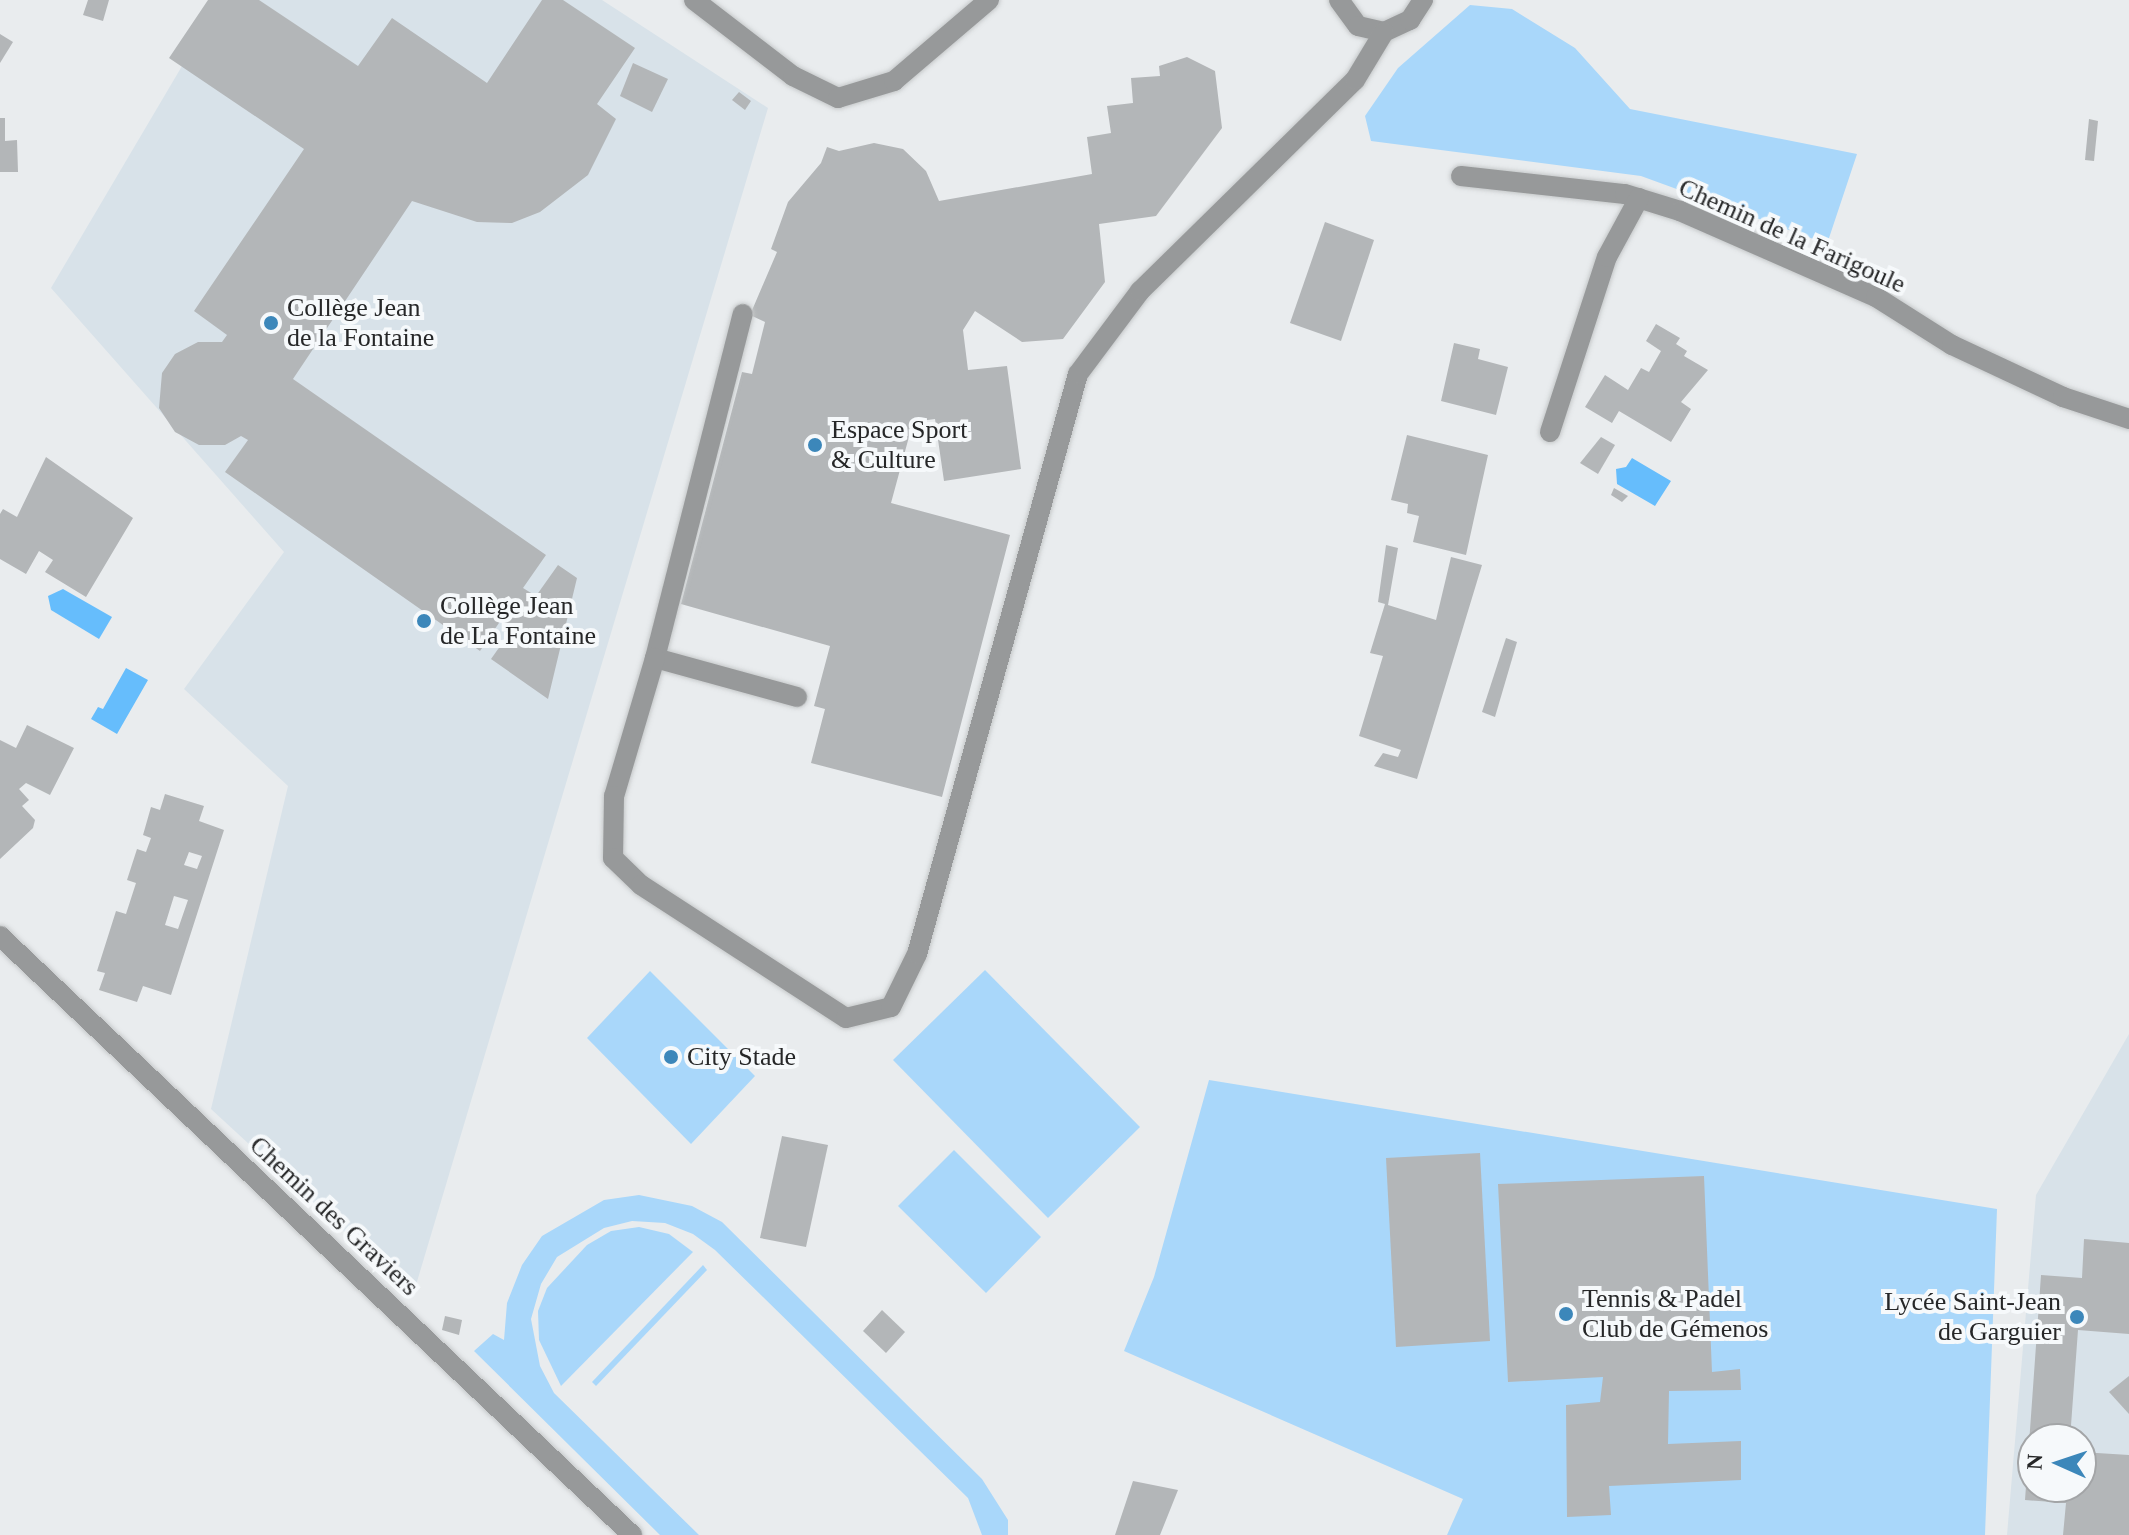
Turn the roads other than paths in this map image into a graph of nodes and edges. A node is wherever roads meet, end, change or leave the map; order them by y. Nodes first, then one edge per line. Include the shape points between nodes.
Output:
1 (694, 0) edge
2 (989, 0) edge
3 (1339, 0) edge
4 (1423, 0) edge
5 (1384, 32) junction
6 (1461, 176) dead end
7 (1639, 198) junction
8 (743, 314) dead end
9 (2129, 419) edge
10 (1550, 432) dead end
11 (655, 658) junction
12 (797, 697) dead end
13 (0, 936) edge
14 (632, 1535) edge

1 - 2 street via 793,76 838,98 894,81
3 - 5 street via 1358,26
4 - 5 street via 1410,20
5 - 11 street via 1355,80 1140,291 1078,374 917,954 891,1007 846,1018 641,885 613,858 614,796
6 - 7 street, Chemin de la Farigoule
7 - 9 street, Chemin de la Farigoule via 1876,297 1952,345 2063,397
7 - 10 street via 1607,257
8 - 11 street
11 - 12 street
13 - 14 street, Chemin des Graviers

